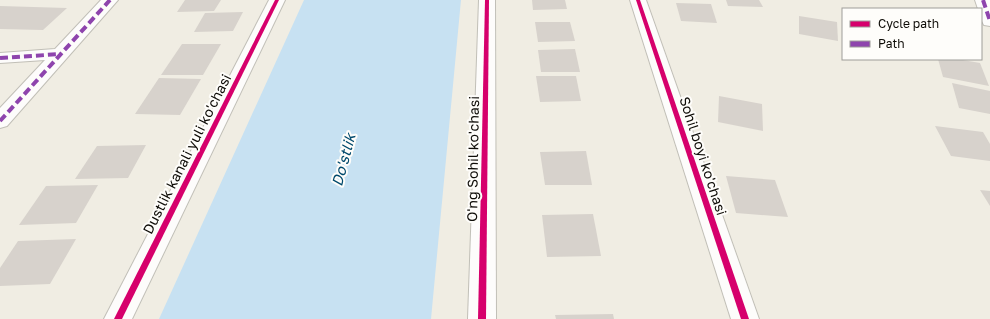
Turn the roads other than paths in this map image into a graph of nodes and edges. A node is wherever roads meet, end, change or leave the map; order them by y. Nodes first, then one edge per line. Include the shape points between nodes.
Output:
1 (110, 0) edge
2 (277, 0) edge
3 (487, 0) edge
4 (638, 0) edge
5 (61, 54) junction
6 (0, 58) edge
7 (0, 121) edge
8 (118, 319) edge
9 (482, 319) edge
10 (745, 319) edge

1 - 5 street
2 - 8 street, Dustlik kanali yuli ko'chasi
3 - 9 street, O'ng Sohil ko'chasi
4 - 10 street, Sohil boyi ko'chasi
5 - 6 street
5 - 7 street

